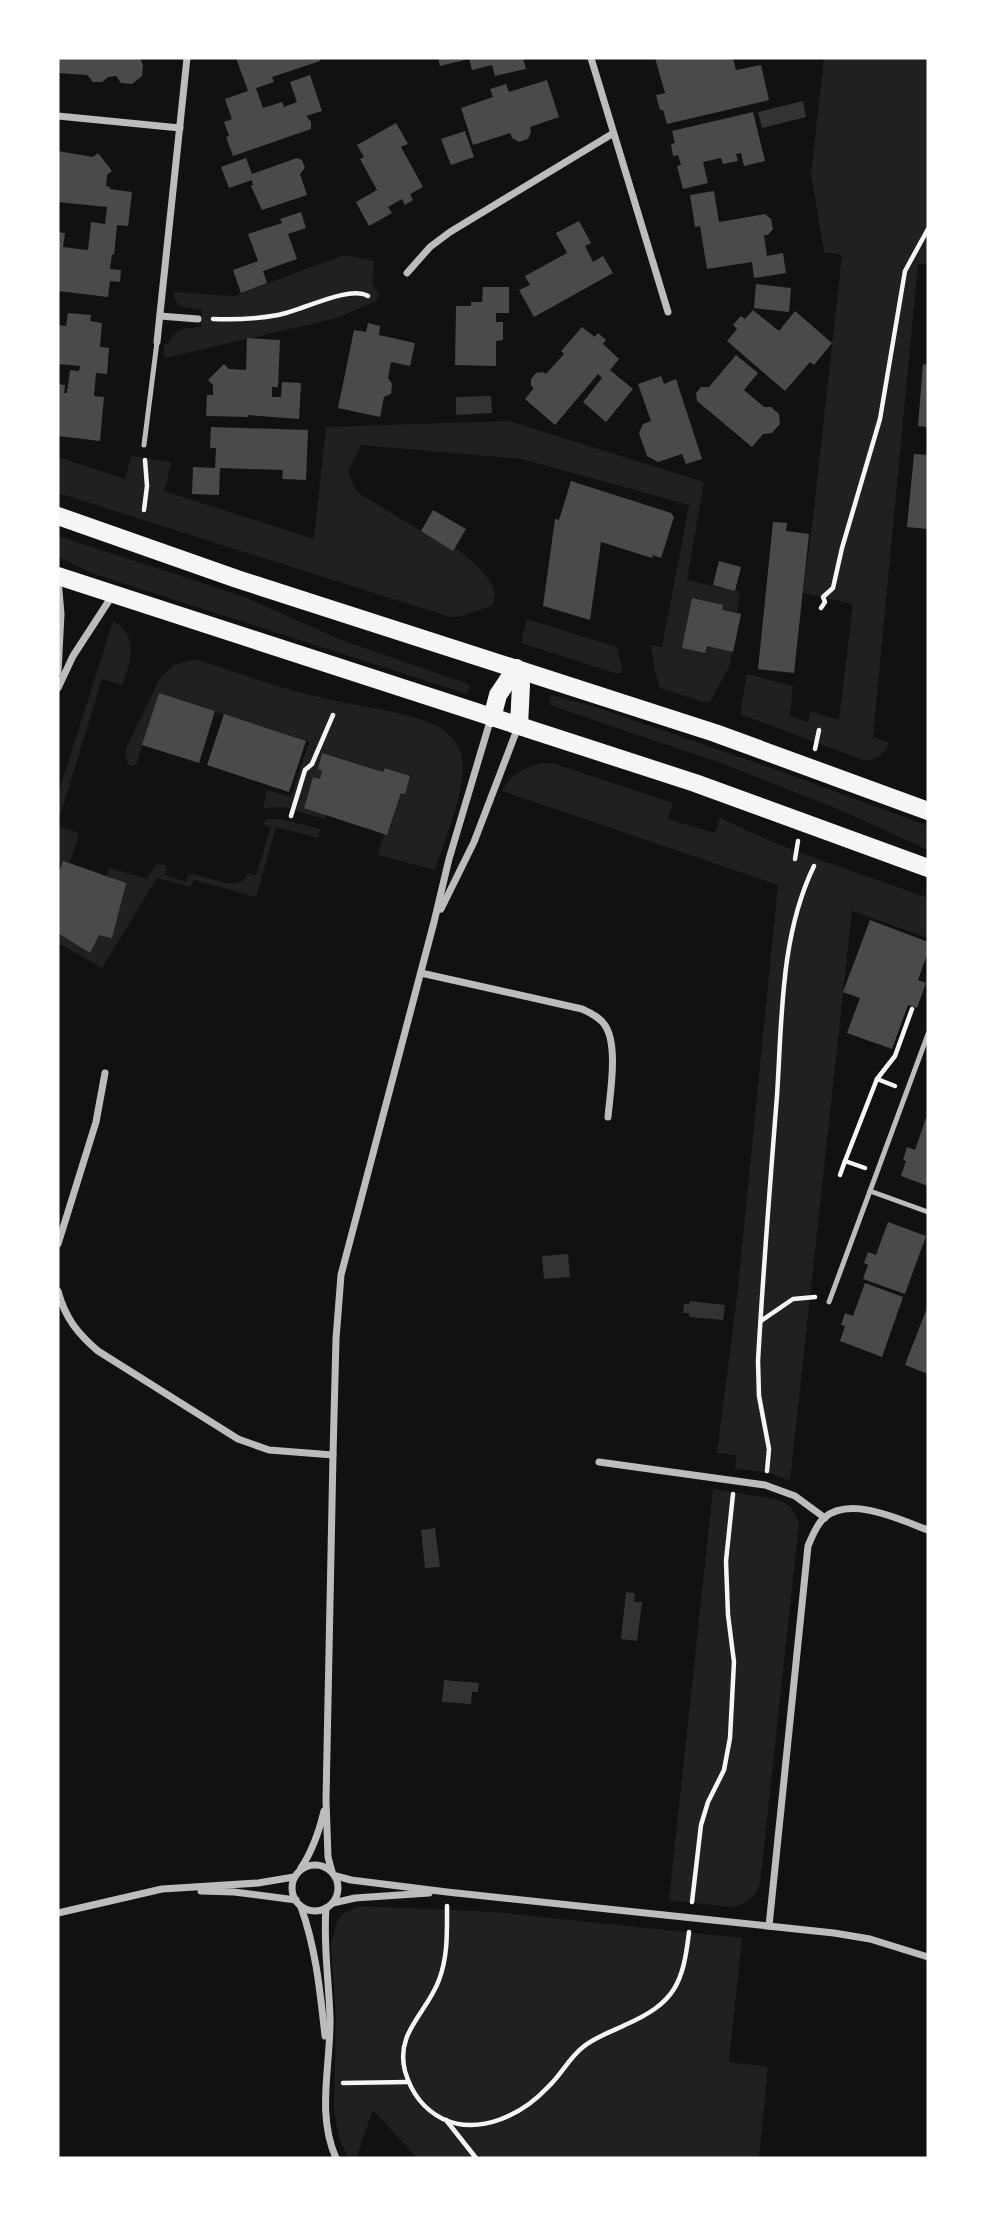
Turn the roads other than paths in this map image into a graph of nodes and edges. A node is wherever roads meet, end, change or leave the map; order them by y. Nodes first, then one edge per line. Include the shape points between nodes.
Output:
1 (187, 58) edge
2 (591, 58) edge
3 (58, 116) edge
4 (180, 128) junction
5 (612, 134) junction
6 (407, 273) dead end
7 (668, 312) dead end
8 (160, 316) junction
9 (198, 319) road end
10 (157, 342) joint
11 (144, 445) road end
12 (58, 516) edge
13 (58, 576) edge
14 (112, 595) junction
15 (516, 668) junction
16 (58, 672) edge
17 (58, 688) edge
18 (492, 718) junction
19 (519, 725) junction
20 (928, 811) edge
21 (928, 868) edge
22 (434, 922) junction
23 (421, 973) junction
24 (928, 1034) edge
25 (105, 1073) dead end
26 (608, 1117) dead end
27 (870, 1191) junction
28 (928, 1212) edge
29 (58, 1244) edge
30 (58, 1291) edge
31 (829, 1302) road end
32 (333, 1455) junction
33 (599, 1462) dead end
34 (825, 1518) junction
35 (928, 1530) edge
36 (326, 1800) junction
37 (297, 1874) junction
38 (334, 1874) junction
39 (162, 1889) junction
40 (447, 1892) junction
41 (333, 1903) junction
42 (298, 1904) junction
43 (326, 1909) junction
44 (58, 1913) edge
45 (769, 1926) junction
46 (928, 1957) edge
47 (327, 2054) junction
48 (336, 2158) edge

1 - 4 street
2 - 5 street
3 - 4 street
4 - 8 street
5 - 6 street via 450,232
5 - 7 street
8 - 9 street
8 - 10 street
10 - 11 lane
12 - 15 main road
13 - 14 main road
13 - 16 street
14 - 17 street
14 - 18 main road
15 - 18 main road via 498,695
15 - 19 main road via 521,685
15 - 20 main road via 812,767
18 - 19 main road
18 - 22 street
19 - 21 main road via 802,820
19 - 22 street via 474,842
22 - 23 street
23 - 26 street via 597,1016 610,1039
23 - 32 street via 341,1275
24 - 27 lane
25 - 29 street via 96,1122
27 - 28 lane
27 - 31 lane
30 - 32 street via 68,1320 80,1336 225,1431 270,1450
32 - 36 street
33 - 34 street via 765,1485 795,1496
34 - 35 street via 853,1508
34 - 45 street via 808,1546
36 - 37 street via 318,1835
36 - 38 street via 328,1857
37 - 38 street via 316,1864
37 - 39 street via 258,1883
37 - 42 street via 292,1893
38 - 40 street
38 - 41 street via 339,1887
39 - 42 street via 234,1892
39 - 44 street
40 - 41 street
40 - 45 street
41 - 43 street
42 - 43 street via 309,1910
42 - 47 street via 310,1932 320,1982
43 - 47 street
45 - 46 street via 870,1939
47 - 48 street via 326,2123

